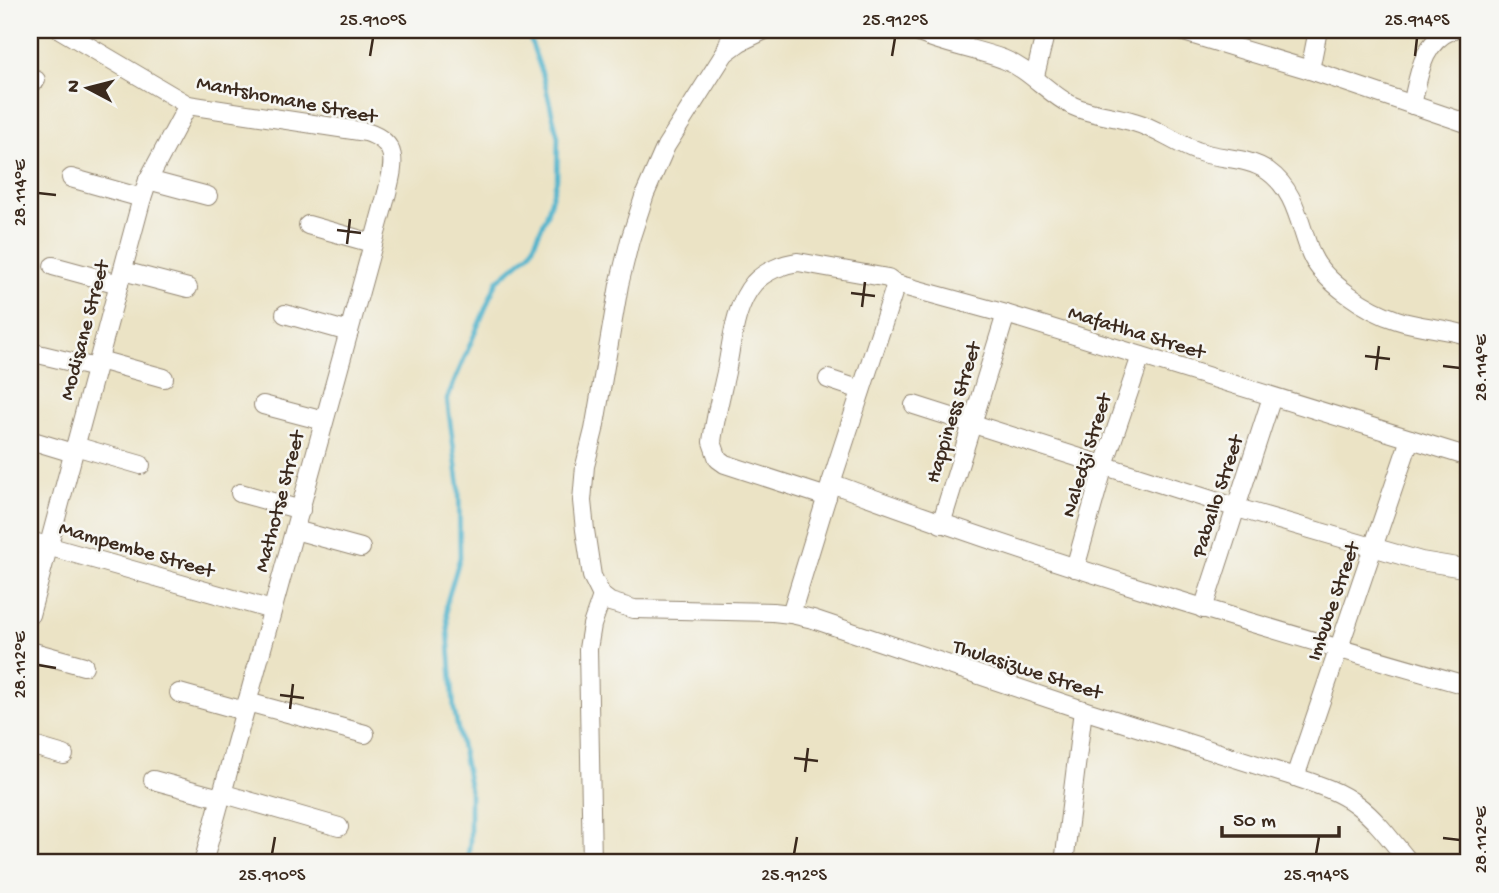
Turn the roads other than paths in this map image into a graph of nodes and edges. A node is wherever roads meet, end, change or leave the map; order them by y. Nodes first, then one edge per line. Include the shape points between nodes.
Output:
1 (61, 30) edge
2 (733, 30) edge
3 (765, 30) edge
4 (912, 30) edge
5 (1046, 30) edge
6 (1177, 30) edge
7 (1318, 30) edge
8 (1452, 30) edge
9 (725, 53) junction
10 (1310, 70) junction
11 (1035, 76) junction
12 (188, 104) junction
13 (1412, 105) junction
14 (1469, 124) edge
15 (391, 151) joint
16 (71, 178) dead end
17 (148, 180) junction
18 (208, 196) dead end
19 (142, 198) junction
20 (308, 225) dead end
21 (372, 243) junction
22 (53, 266) dead end
23 (121, 277) junction
24 (896, 284) junction
25 (188, 288) dead end
26 (285, 314) dead end
27 (1006, 314) junction
28 (349, 332) junction
29 (1469, 336) edge
30 (30, 352) edge
31 (1141, 356) junction
32 (98, 364) junction
33 (164, 378) dead end
34 (828, 379) dead end
35 (861, 390) junction
36 (1272, 397) junction
37 (263, 405) dead end
38 (914, 405) dead end
39 (324, 422) junction
40 (973, 424) junction
41 (1410, 439) junction
42 (30, 440) edge
43 (74, 450) junction
44 (1469, 457) edge
45 (141, 465) dead end
46 (1104, 465) junction
47 (829, 490) junction
48 (240, 493) dead end
49 (1237, 508) junction
50 (301, 510) junction
51 (942, 524) junction
52 (295, 530) junction
53 (30, 541) edge
54 (48, 546) junction
55 (1374, 546) junction
56 (361, 548) dead end
57 (1075, 568) junction
58 (1469, 569) edge
59 (603, 596) junction
60 (1203, 609) junction
61 (272, 610) junction
62 (791, 614) junction
63 (30, 615) edge
64 (1340, 648) junction
65 (30, 651) edge
66 (84, 666) dead end
67 (1469, 686) edge
68 (179, 693) dead end
69 (246, 706) junction
70 (1083, 710) junction
71 (365, 734) dead end
72 (30, 745) edge
73 (64, 755) dead end
74 (1295, 777) junction
75 (153, 780) dead end
76 (220, 796) junction
77 (339, 828) dead end
78 (203, 863) edge
79 (592, 863) edge
80 (1063, 863) edge
81 (1410, 863) edge

1 - 12 street, Mantshomane Street
2 - 9 street
3 - 9 street
4 - 11 street via 1003,59
5 - 11 street
6 - 10 street
7 - 10 street
8 - 13 street via 1429,47
9 - 59 street via 666,146 645,194 622,274 582,501 592,576
10 - 13 street
11 - 29 street via 1075,107 1136,122 1200,153 1242,160 1268,171 1293,201 1312,257 1336,285 1395,320
12 - 15 street, Mantshomane Street via 366,132 382,139
12 - 17 street, Modisane Street
13 - 14 street
15 - 21 street, Mathotse Street via 389,186
16 - 19 street
17 - 18 street
17 - 19 street, Modisane Street
19 - 23 street, Modisane Street
20 - 21 street
21 - 28 street, Mathotse Street
22 - 23 street
23 - 25 street
23 - 32 street, Modisane Street
24 - 27 street, Mafatlha Street
24 - 35 street
24 - 47 street, Mafatlha Street via 876,275 794,262 753,284 740,310 712,442 718,459 734,468
26 - 28 street
27 - 31 street, Mafatlha Street
27 - 40 street, Happiness Street
28 - 39 street, Mathotse Street
30 - 32 street
31 - 36 street, Mafatlha Street
31 - 46 street, Naledzi Street
32 - 33 street
32 - 43 street, Modisane Street
34 - 35 street
35 - 47 street
36 - 41 street, Mafatlha Street
36 - 49 street, Paballo Street
37 - 39 street
38 - 40 street
39 - 50 street, Mathotse Street
40 - 46 street
40 - 51 street, Happiness Street
41 - 44 street, Mafatlha Street
41 - 55 street, Imbube Street
42 - 43 street
43 - 45 street
43 - 54 street, Modisane Street
46 - 49 street
46 - 57 street, Naledzi Street
47 - 51 street
47 - 62 street
48 - 50 street
49 - 55 street
49 - 60 street, Paballo Street
50 - 52 street, Mathotse Street
51 - 57 street
52 - 56 street
52 - 61 street, Mathotse Street
53 - 54 street, Mampembe Street
54 - 61 street, Mampembe Street
54 - 63 street, Modisane Street
55 - 58 street via 1421,561
55 - 64 street, Imbube Street
57 - 60 street
59 - 62 street, Thulasizwe Street via 634,609
59 - 79 street via 588,649
60 - 64 street
61 - 69 street, Mathotse Street
62 - 70 street, Thulasizwe Street
64 - 67 street
64 - 74 street, Imbube Street
65 - 66 street
68 - 69 street
69 - 71 street
69 - 76 street, Mathotse Street
70 - 74 street, Thulasizwe Street
70 - 80 street
72 - 73 street
74 - 81 street, Thulasizwe Street via 1355,803
75 - 76 street
76 - 77 street
76 - 78 street, Mathotse Street

